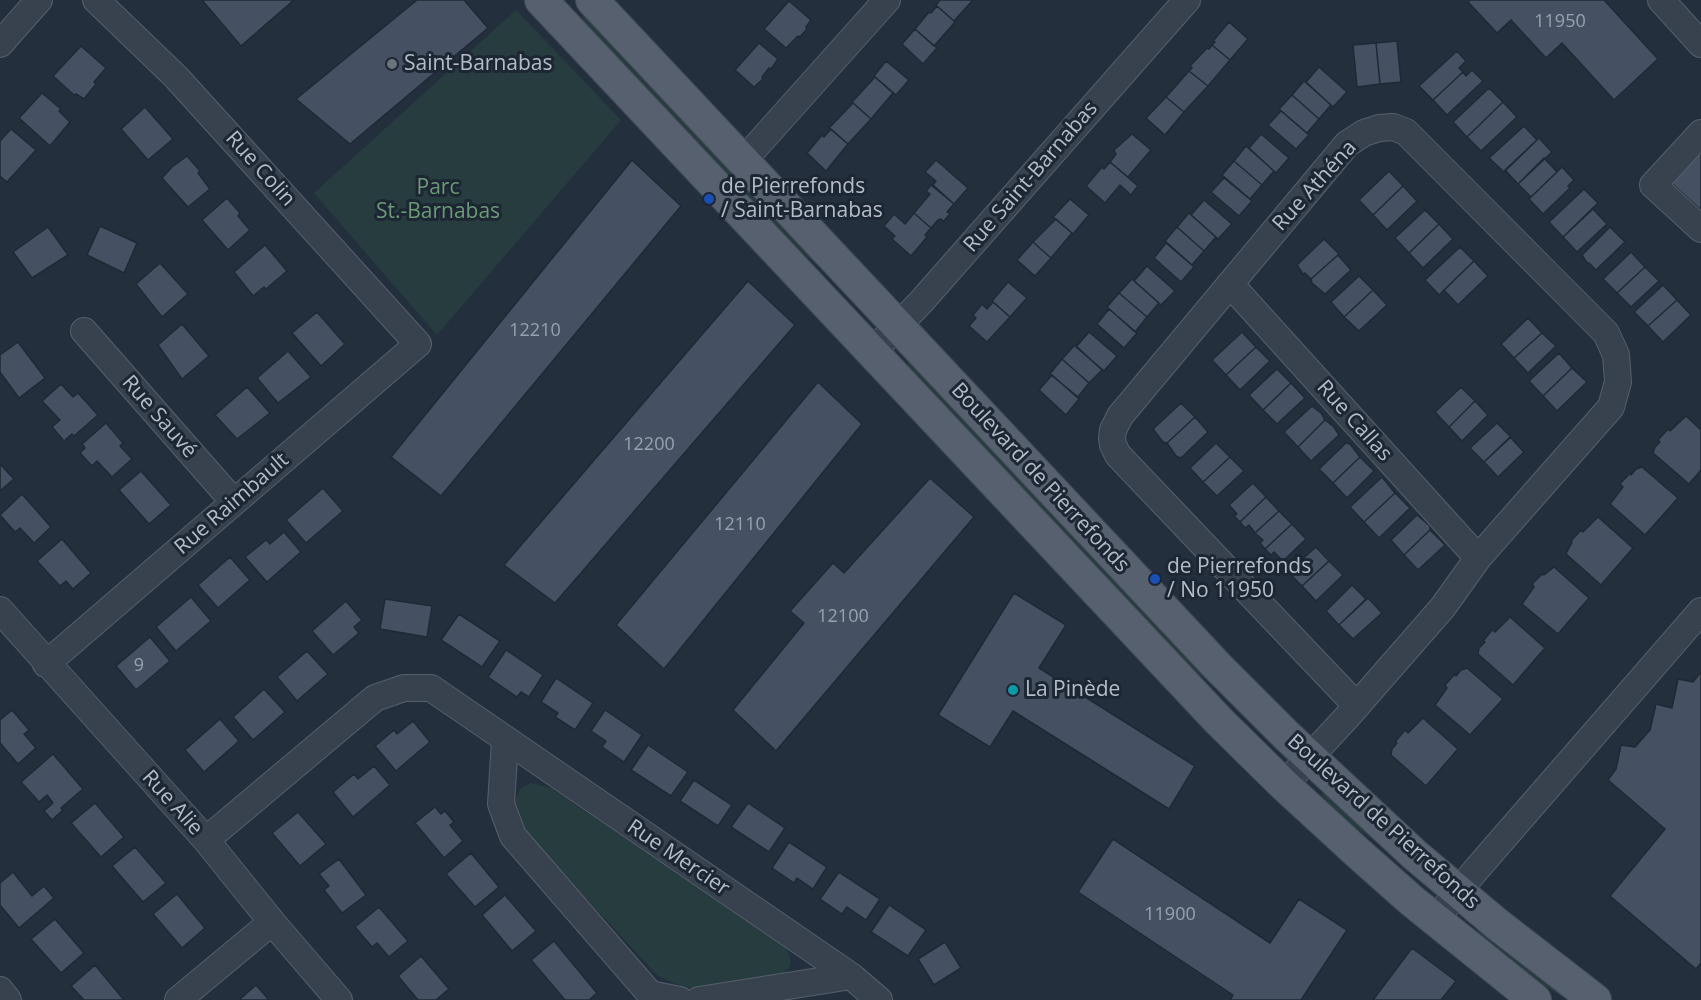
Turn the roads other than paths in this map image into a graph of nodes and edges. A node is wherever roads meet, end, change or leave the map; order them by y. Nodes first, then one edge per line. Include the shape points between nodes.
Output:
1 (39, 0) edge
2 (96, 0) edge
3 (592, 0) edge
4 (887, 0) edge
5 (1187, 0) edge
6 (1661, 0) edge
7 (551, 3) edge
8 (0, 44) edge
9 (1701, 44) edge
10 (1701, 133) edge
11 (743, 161) junction
12 (1701, 229) edge
13 (1230, 284) junction
14 (898, 326) junction
15 (84, 331) dead end
16 (418, 344) joint
17 (872, 352) junction
18 (234, 502) junction
19 (1478, 558) junction
20 (0, 610) edge
21 (1701, 611) edge
22 (46, 664) junction
23 (1356, 706) junction
24 (505, 740) junction
25 (1309, 758) junction
26 (1284, 785) junction
27 (206, 840) junction
28 (1458, 892) junction
29 (1435, 920) junction
30 (272, 922) junction
31 (851, 976) junction
32 (0, 990) edge
33 (8, 1000) edge
34 (178, 1000) edge
35 (339, 1000) edge
36 (680, 1000) edge
37 (699, 1000) edge
38 (879, 1000) edge
39 (1535, 1000) edge
40 (1595, 1000) edge

1 - 8 street
2 - 16 street, Rue Colin via 176,77
3 - 11 main road, Boulevard de Pierrefonds
4 - 11 street
5 - 14 street, Rue Saint-Barnabas
6 - 9 street
7 - 17 main road, Boulevard de Pierrefonds
10 - 12 street via 1653,185
11 - 14 main road, Boulevard de Pierrefonds
13 - 19 street, Rue Callas
13 - 19 street, Rue Athéna via 1347,144 1364,133 1393,127 1406,132 1606,333 1616,355 1618,382 1611,407
13 - 23 street, Rue Athéna via 1120,416 1113,430 1113,445
14 - 17 street, Rue Saint-Barnabas
14 - 25 main road, Boulevard de Pierrefonds via 1218,667
15 - 18 street, Rue Sauvé
16 - 18 street, Rue Raimbault
17 - 26 main road, Boulevard de Pierrefonds via 1211,713
18 - 22 street, Rue Raimbault
19 - 23 street, Rue Athéna via 1443,607
20 - 22 street, Rue Alie
21 - 28 street
22 - 27 street, Rue Alie
23 - 25 street, Rue Athéna
24 - 27 street, Rue Mercier via 431,688 404,688 375,698
24 - 31 street, Rue Mercier
24 - 36 street via 501,804 513,836 650,994
25 - 26 street, Rue Athéna
25 - 28 main road, Boulevard de Pierrefonds
26 - 29 main road, Boulevard de Pierrefonds
27 - 30 street, Rue Alie
28 - 29 street
28 - 40 main road, Boulevard de Pierrefonds
29 - 39 main road, Boulevard de Pierrefonds
30 - 34 street
30 - 35 street, Rue Alie
31 - 37 street
31 - 38 street, Rue Mercier
32 - 33 street

